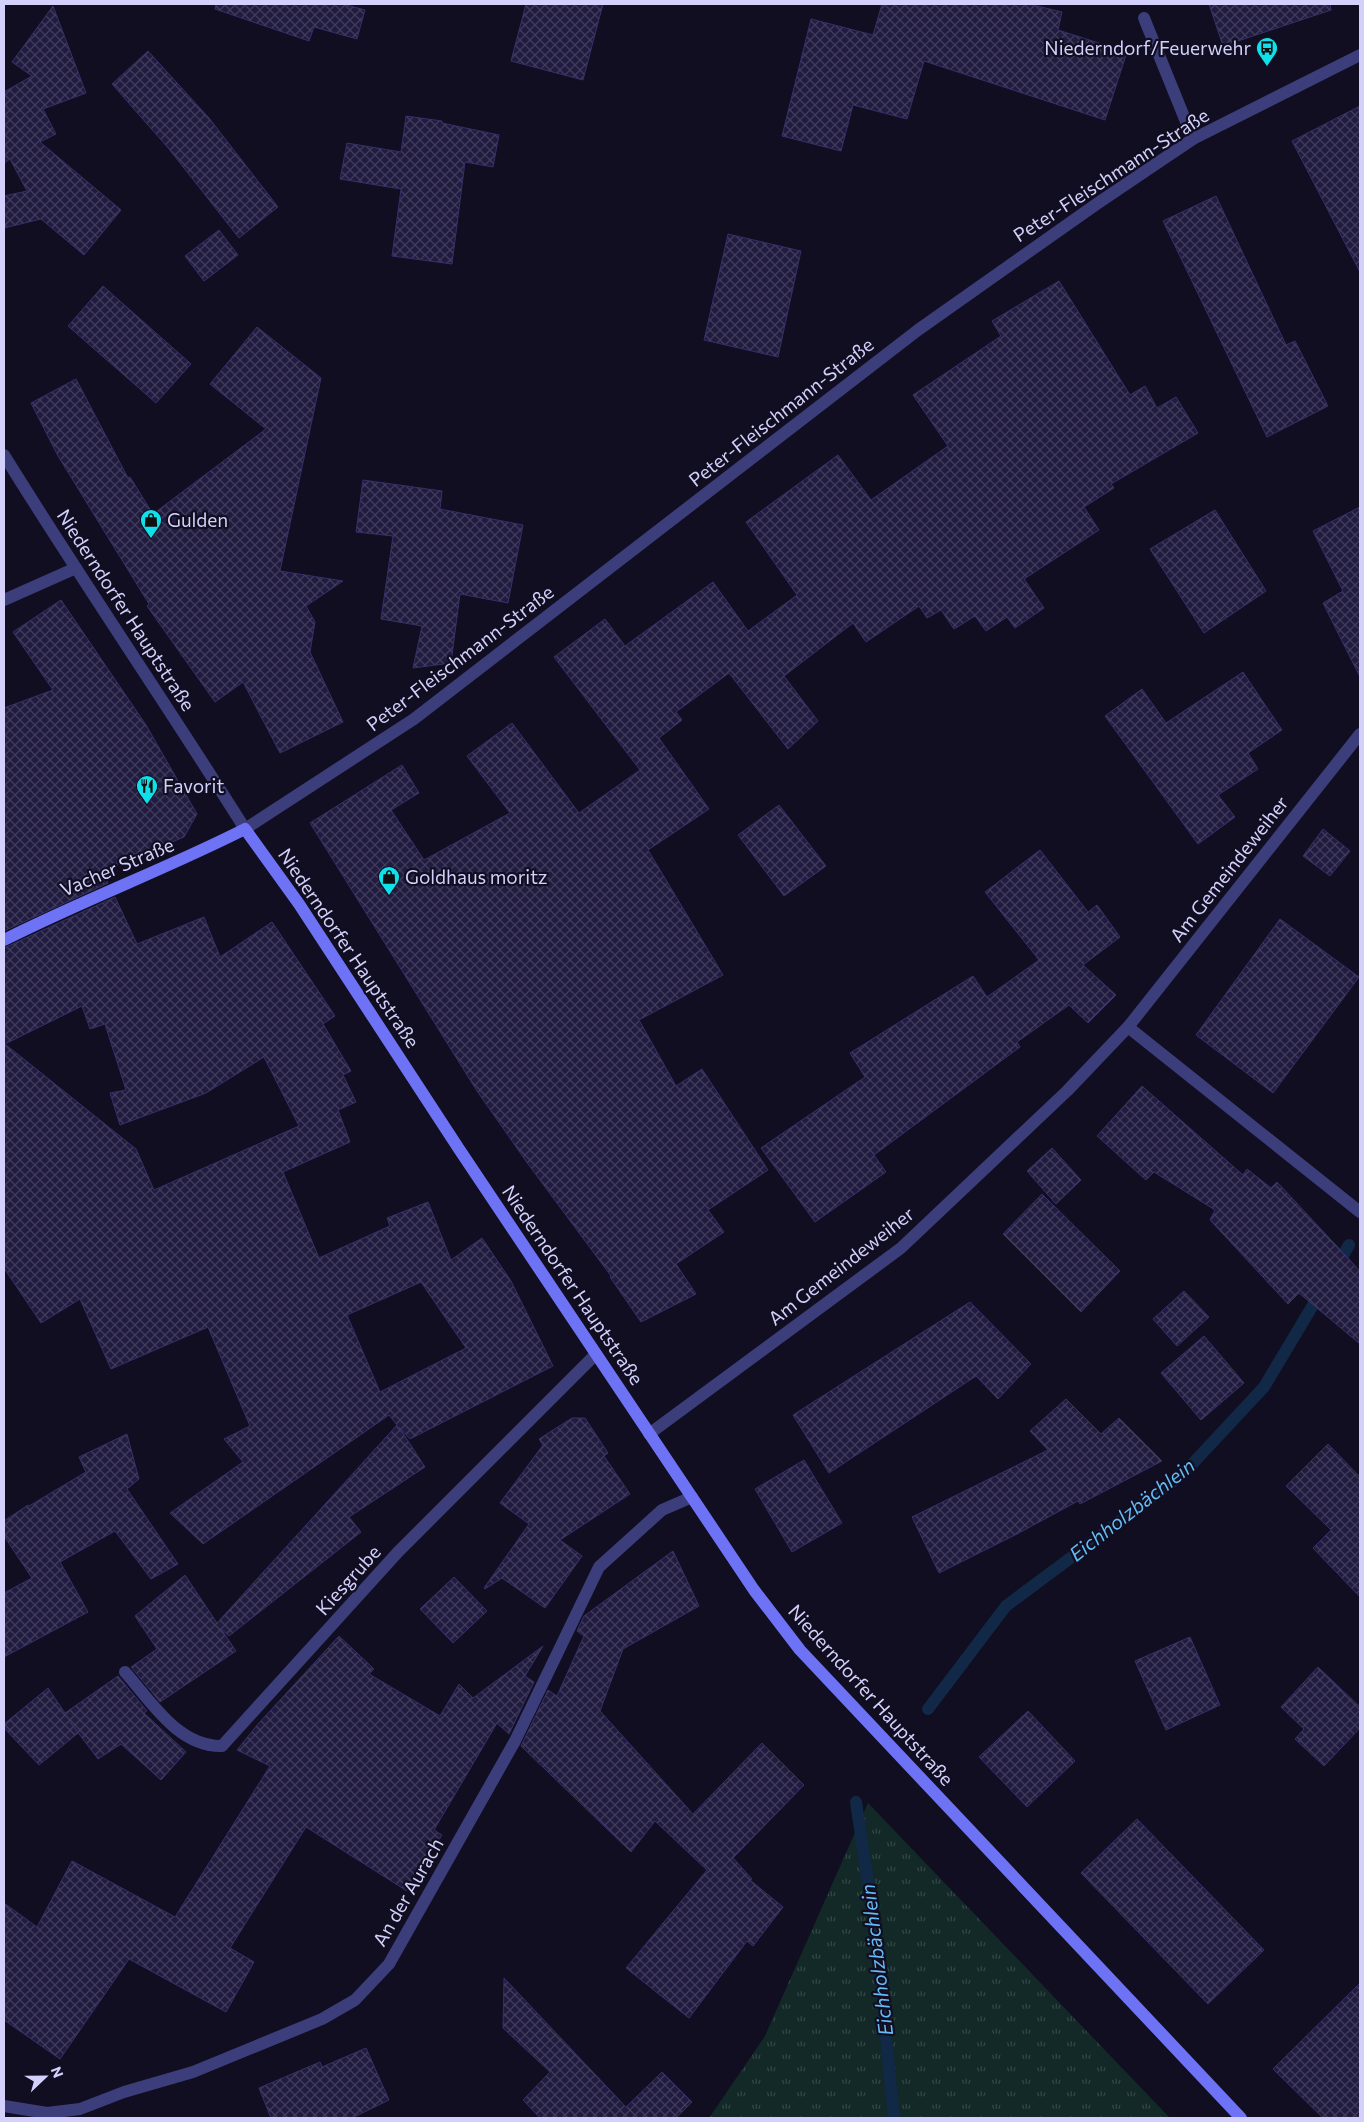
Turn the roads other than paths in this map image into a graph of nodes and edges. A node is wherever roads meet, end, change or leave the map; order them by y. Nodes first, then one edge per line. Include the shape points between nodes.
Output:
1 (1144, 18) dead end
2 (1360, 55) edge
3 (1193, 140) junction
4 (4, 455) edge
5 (76, 568) junction
6 (4, 600) edge
7 (1360, 734) edge
8 (245, 828) junction
9 (4, 940) edge
10 (1128, 1028) junction
11 (1360, 1212) edge
12 (596, 1354) junction
13 (649, 1434) junction
14 (692, 1497) junction
15 (126, 1672) dead end
16 (4, 2106) edge
17 (1241, 2118) edge

1 - 3 street
2 - 3 street, Peter-Fleischmann-Straße
3 - 8 street, Peter-Fleischmann-Straße via 918,330 414,720
4 - 5 street, Niederndorfer Hauptstraße
5 - 6 street
5 - 8 street, Niederndorfer Hauptstraße
7 - 10 street, Am Gemeindeweiher
8 - 9 main road, Vacher Straße via 194,854 68,907
8 - 12 main road, Niederndorfer Hauptstraße via 300,904
10 - 11 street
10 - 13 street, Am Gemeindeweiher via 1067,1091 901,1248
12 - 13 main road, Niederndorfer Hauptstraße
12 - 15 street, Kiesgrube via 398,1552 222,1746 208,1746 175,1730
13 - 14 main road, Niederndorfer Hauptstraße
14 - 16 street, An der Aurach via 662,1510 599,1567 515,1741 389,1964 355,2000 322,2019 193,2072 80,2108 47,2113
14 - 17 main road, Niederndorfer Hauptstraße via 754,1590 800,1650

